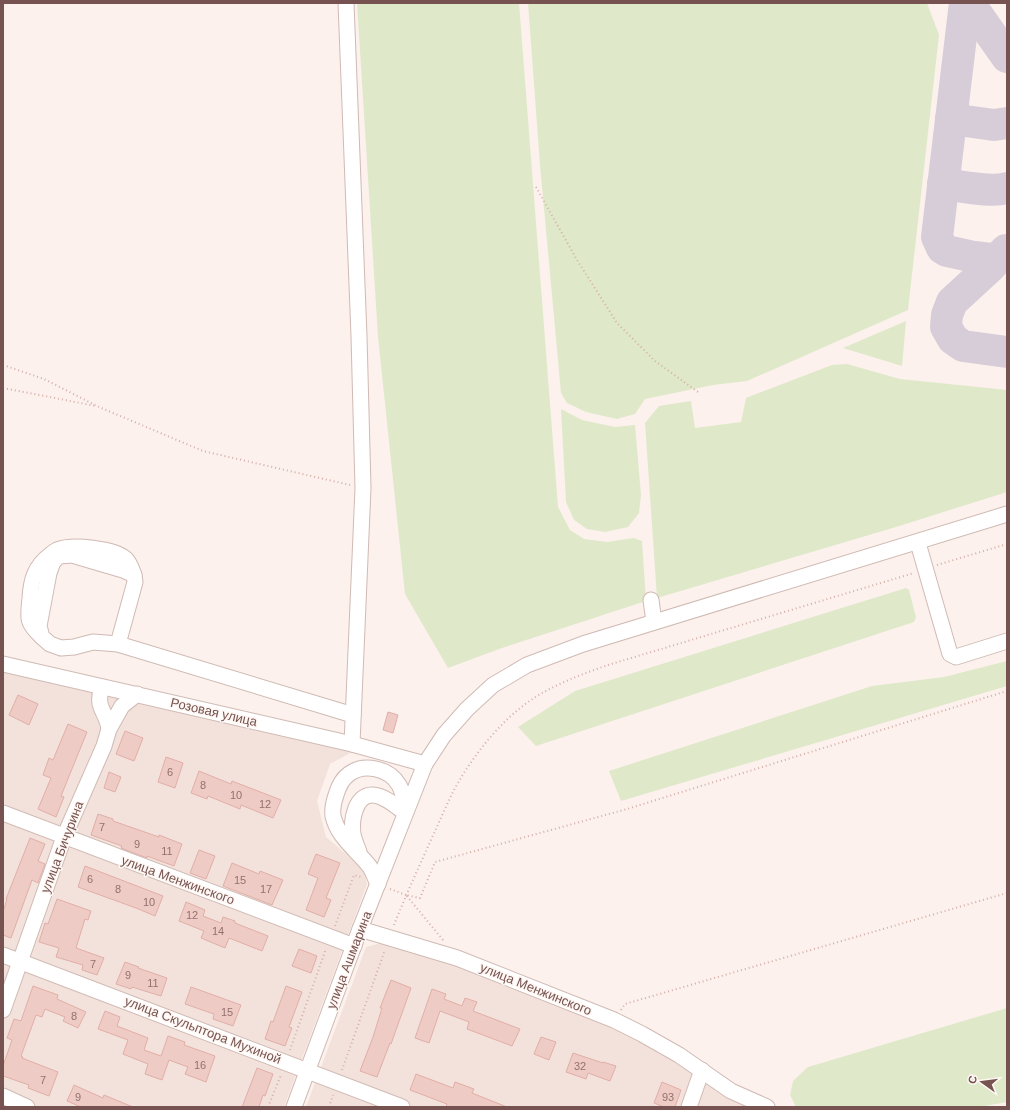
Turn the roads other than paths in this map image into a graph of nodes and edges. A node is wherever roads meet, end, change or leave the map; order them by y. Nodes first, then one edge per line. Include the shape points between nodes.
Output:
1 (346, 3) edge
2 (1007, 514) edge
3 (918, 543) junction
4 (651, 600) dead end
5 (654, 622) junction
6 (1007, 642) edge
7 (118, 644) junction
8 (3, 664) edge
9 (102, 686) junction
10 (137, 694) junction
11 (353, 715) junction
12 (109, 729) junction
13 (352, 744) junction
14 (425, 764) junction
15 (3, 813) edge
16 (405, 813) junction
17 (64, 837) junction
18 (361, 857) junction
19 (384, 886) junction
20 (360, 929) junction
21 (354, 946) junction
22 (3, 955) edge
23 (20, 962) junction
24 (3, 1010) edge
25 (308, 1070) junction
26 (702, 1070) junction
27 (3, 1096) edge
28 (27, 1107) edge
29 (294, 1107) edge
30 (402, 1107) edge
31 (689, 1107) edge
32 (767, 1107) edge

1 - 11 street via 363,488
2 - 3 street, улица Ашмарина
3 - 5 street, улица Ашмарина
3 - 6 street via 950,654 956,657
4 - 5 street
5 - 14 street, улица Ашмарина via 534,662 493,685 444,734
7 - 7 street via 135,582 134,576 72,554 58,553 49,573 39,626 42,637 50,644 61,648 93,642
7 - 11 street
8 - 9 street, Розовая улица
9 - 10 street, Розовая улица
9 - 12 street via 100,706 109,721
10 - 12 street, улица Бичурина via 122,706
10 - 13 street, Розовая улица
11 - 13 street
12 - 17 street, улица Бичурина
13 - 14 street, Розовая улица
14 - 16 street, улица Ашмарина
15 - 17 street, улица Менжинского
16 - 18 street via 380,797 363,798 356,808 352,826
16 - 18 street via 404,798 399,785 391,776 372,768 357,769 347,775 334,800 333,813 342,836
16 - 19 street, улица Ашмарина
17 - 21 street, улица Менжинского
17 - 23 street, улица Бичурина
18 - 19 street
19 - 20 street, улица Ашмарина
20 - 21 street, улица Ашмарина
20 - 26 street, улица Менжинского via 457,958 614,1020
21 - 25 street, улица Ашмарина
22 - 23 street, улица Скульптора Мухиной
23 - 24 street, улица Бичурина
23 - 25 street, улица Скульптора Мухиной
25 - 29 street, улица Ашмарина
25 - 30 street, улица Скульптора Мухиной
26 - 31 street
26 - 32 street, улица Менжинского via 731,1091
27 - 28 street

